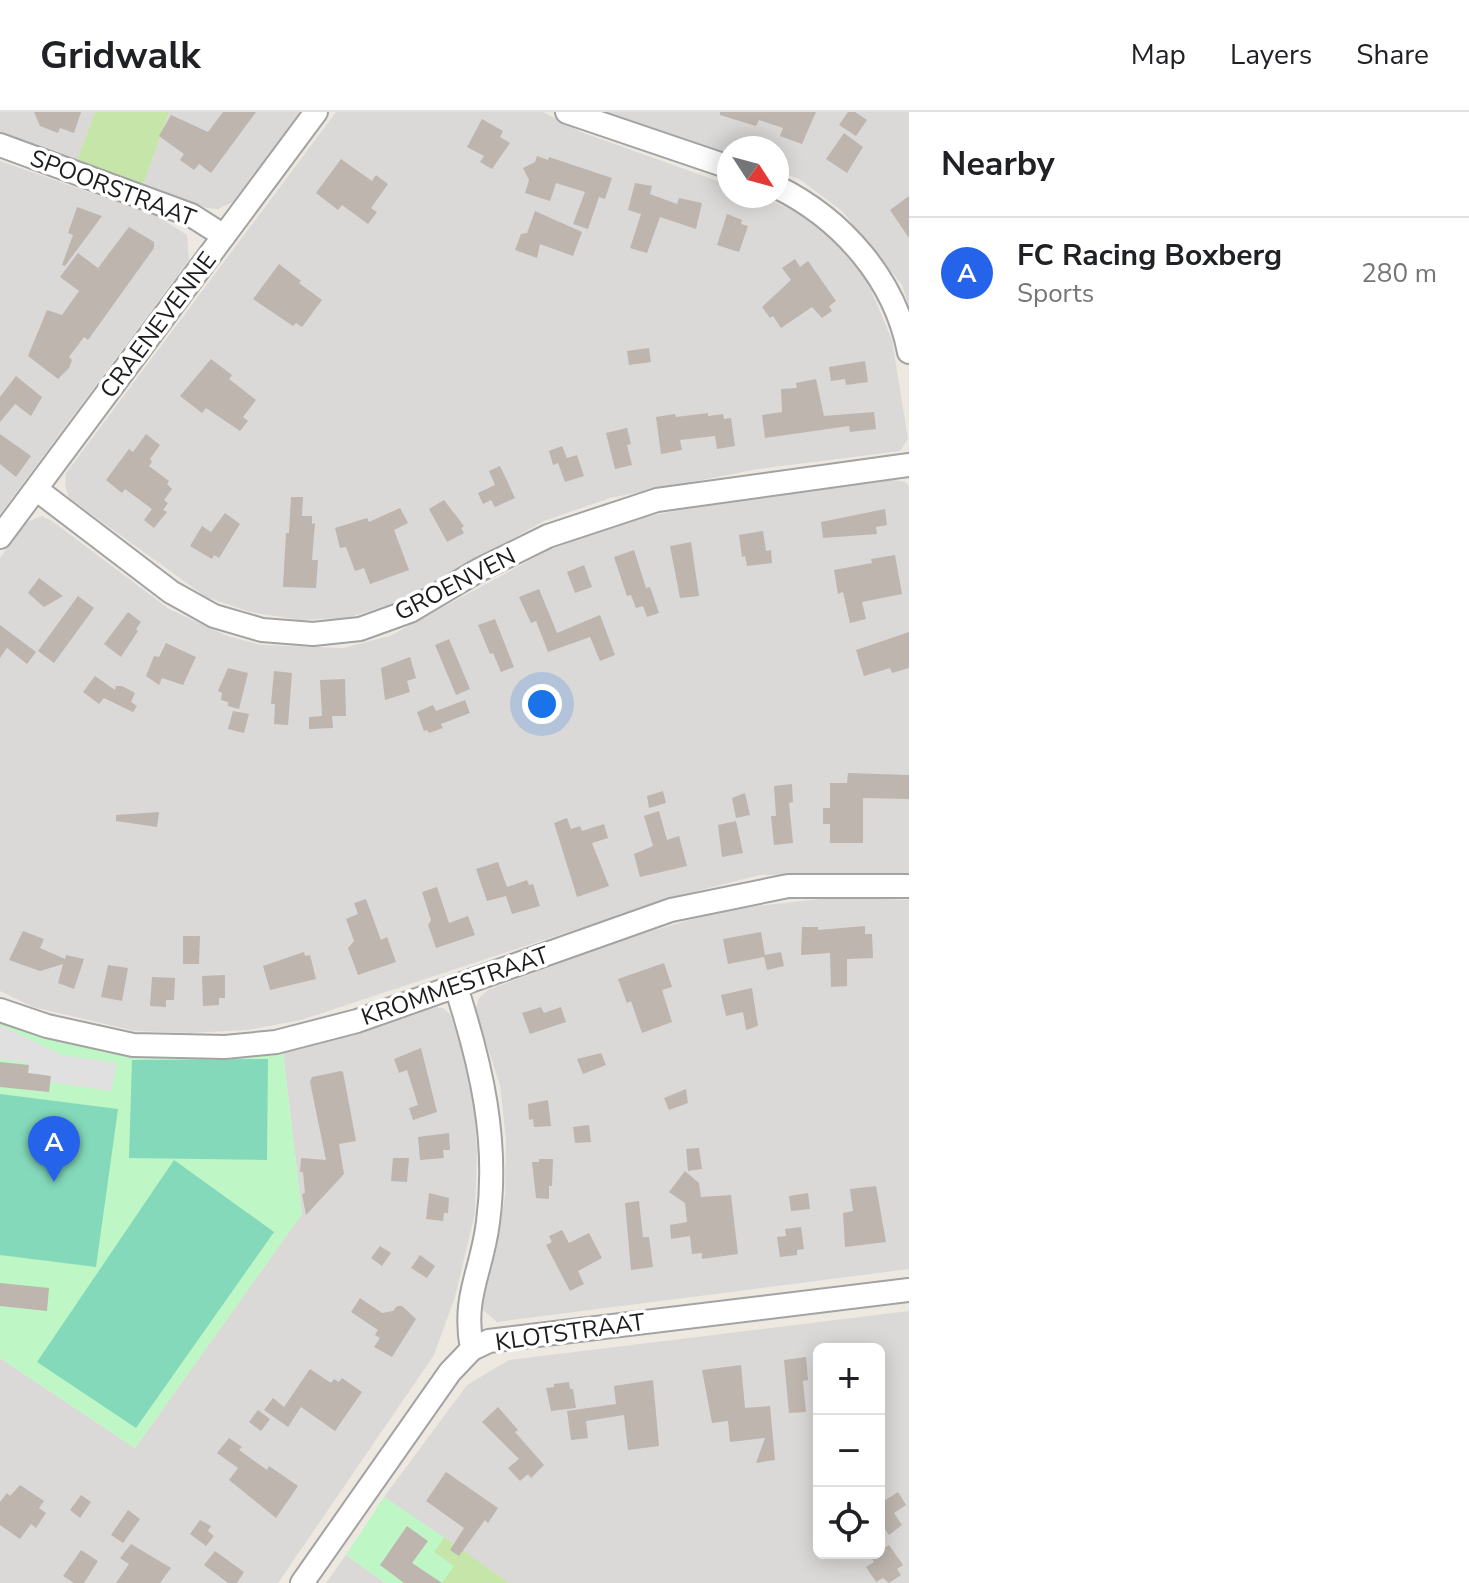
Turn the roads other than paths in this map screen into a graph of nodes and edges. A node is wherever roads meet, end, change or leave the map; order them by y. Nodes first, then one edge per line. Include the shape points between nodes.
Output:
1 (316, 112) edge
2 (567, 112) edge
3 (0, 145) edge
4 (717, 163) edge
5 (789, 193) edge
6 (224, 236) junction
7 (909, 352) edge
8 (909, 465) edge
9 (36, 489) junction
10 (0, 537) edge
11 (909, 886) edge
12 (456, 987) junction
13 (0, 1010) edge
14 (909, 1290) edge
15 (472, 1349) junction
16 (302, 1583) edge

1 - 6 street, CRAENEVENNE
2 - 4 street
3 - 6 street, SPOORSTRAAT via 191,215
5 - 7 street via 835,225 864,255 899,320
6 - 9 street, CRAENEVENNE
8 - 9 street, GROENVEN via 631,507 548,536 410,611 360,629 313,634 262,630 214,616 171,592
9 - 10 street, CRAENEVENNE
11 - 12 street, KROMMESTRAAT via 788,886 714,900 671,910
12 - 13 street, KROMMESTRAAT via 357,1021 276,1042 225,1047 133,1045
12 - 15 street via 481,1071 491,1128 488,1225 467,1323
14 - 15 street, KLOTSTRAAT via 489,1341
15 - 16 street, KLOTSTRAAT via 450,1372

